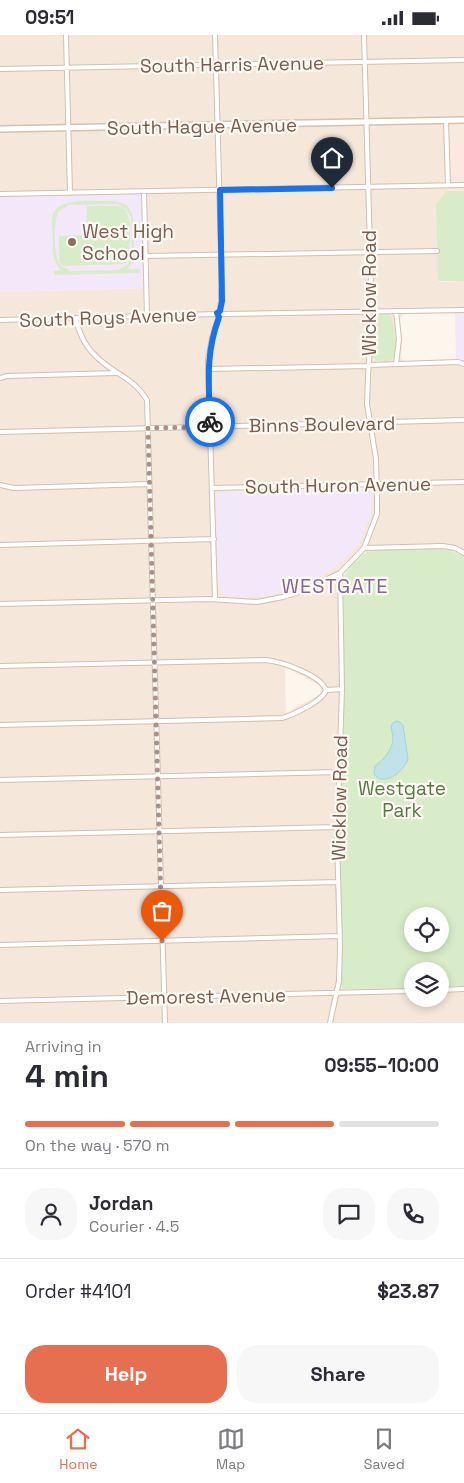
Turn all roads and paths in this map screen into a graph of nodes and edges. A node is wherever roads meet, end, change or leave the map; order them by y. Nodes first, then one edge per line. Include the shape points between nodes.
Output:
1 (66, 35) edge
2 (215, 35) edge
3 (364, 35) edge
4 (464, 60) edge
5 (365, 62) junction
6 (216, 65) junction
7 (67, 68) junction
8 (0, 69) edge
9 (464, 120) edge
10 (446, 121) junction
11 (367, 122) junction
12 (218, 125) junction
13 (68, 128) junction
14 (0, 129) edge
15 (448, 185) junction
16 (464, 185) edge
17 (369, 187) junction
18 (220, 190) junction
19 (144, 192) junction
20 (70, 193) junction
21 (0, 194) edge
22 (437, 251) dead end
23 (370, 252) junction
24 (221, 255) junction
25 (146, 257) junction
26 (464, 310) edge
27 (372, 311) junction
28 (396, 311) junction
29 (220, 314) junction
30 (147, 316) junction
31 (75, 318) junction
32 (0, 320) edge
33 (396, 364) junction
34 (464, 364) edge
35 (369, 366) junction
36 (208, 369) junction
37 (118, 373) junction
38 (0, 378) edge
39 (464, 420) edge
40 (370, 423) junction
41 (210, 427) junction
42 (148, 428) junction
43 (0, 432) edge
44 (464, 482) edge
45 (149, 484) junction
46 (377, 484) junction
47 (0, 485) edge
48 (212, 488) junction
49 (214, 539) junction
50 (151, 540) junction
51 (0, 545) edge
52 (364, 548) junction
53 (464, 553) edge
54 (340, 573) junction
55 (215, 599) junction
56 (153, 600) junction
57 (0, 604) edge
58 (154, 663) junction
59 (0, 666) edge
60 (342, 689) junction
61 (326, 690) junction
62 (156, 722) junction
63 (0, 725) edge
64 (339, 772) junction
65 (158, 776) junction
66 (0, 780) edge
67 (337, 827) junction
68 (159, 831) junction
69 (0, 835) edge
70 (338, 882) junction
71 (161, 886) junction
72 (0, 890) edge
73 (340, 937) junction
74 (162, 941) junction
75 (0, 945) edge
76 (464, 989) edge
77 (449, 990) edge
78 (404, 991) edge
79 (337, 992) junction
80 (164, 996) junction
81 (0, 1001) edge
82 (164, 1023) edge
83 (330, 1023) edge

1 - 7 street
2 - 6 street
3 - 5 street, Wicklow Road
4 - 5 street, South Harris Avenue
5 - 6 street, South Harris Avenue
5 - 11 street, Wicklow Road
6 - 7 street, South Harris Avenue
6 - 12 street
7 - 8 street, South Harris Avenue
7 - 13 street
9 - 10 main road, South Hague Avenue
10 - 11 main road, South Hague Avenue
10 - 15 street
11 - 12 main road, South Hague Avenue
11 - 17 street, Wicklow Road
12 - 13 main road, South Hague Avenue
12 - 18 street
13 - 14 main road, South Hague Avenue
13 - 20 street
15 - 16 street
15 - 17 street
17 - 18 street
17 - 23 street, Wicklow Road
18 - 19 street
18 - 24 street
19 - 20 street
19 - 25 street
20 - 21 street
22 - 23 street
23 - 24 street
23 - 27 street, Wicklow Road
24 - 25 street
24 - 29 street
25 - 30 street
26 - 28 street, South Roys Avenue
27 - 28 street, South Roys Avenue
27 - 29 street, South Roys Avenue
27 - 35 street, Wicklow Road
28 - 33 street via 399,339
29 - 30 street, South Roys Avenue
29 - 36 street via 211,343
30 - 31 street, South Roys Avenue
31 - 32 street, South Roys Avenue
31 - 37 street via 92,353
33 - 34 street
33 - 35 street
35 - 36 street
35 - 40 street, Wicklow Road
36 - 41 street
37 - 38 street
37 - 42 street via 132,381 147,400
39 - 40 street, Binns Boulevard
40 - 41 street, Binns Boulevard
40 - 46 street, Wicklow Road
41 - 42 street, Binns Boulevard
41 - 48 street
42 - 43 street, Binns Boulevard
42 - 45 street
44 - 46 street, South Huron Avenue
45 - 47 street via 14,488
45 - 50 street
46 - 48 street, South Huron Avenue
46 - 52 street, Wicklow Road via 377,514
48 - 49 street
49 - 50 street
49 - 55 street
50 - 51 street
50 - 56 street
52 - 53 street via 443,546
52 - 54 street
54 - 55 street via 302,591 266,601 249,603
54 - 60 street, Wicklow Road
55 - 56 street
56 - 57 street
56 - 58 street
58 - 59 street
58 - 61 street via 276,661 323,683
58 - 62 street
60 - 61 street
60 - 64 street, Wicklow Road
61 - 62 street via 323,696 282,718
62 - 63 street
62 - 65 street
64 - 65 street
64 - 67 street, Wicklow Road
65 - 66 street
65 - 68 street
67 - 68 street
67 - 70 street, Wicklow Road
68 - 69 street
68 - 71 street
70 - 71 street
70 - 73 street, Wicklow Road
71 - 72 street
71 - 74 street
73 - 74 street
73 - 79 street, Wicklow Road
74 - 75 street
74 - 80 street
76 - 77 street
78 - 79 street, Demorest Avenue
79 - 80 street, Demorest Avenue
79 - 83 street, Wicklow Road
80 - 81 street, Demorest Avenue
80 - 82 street

